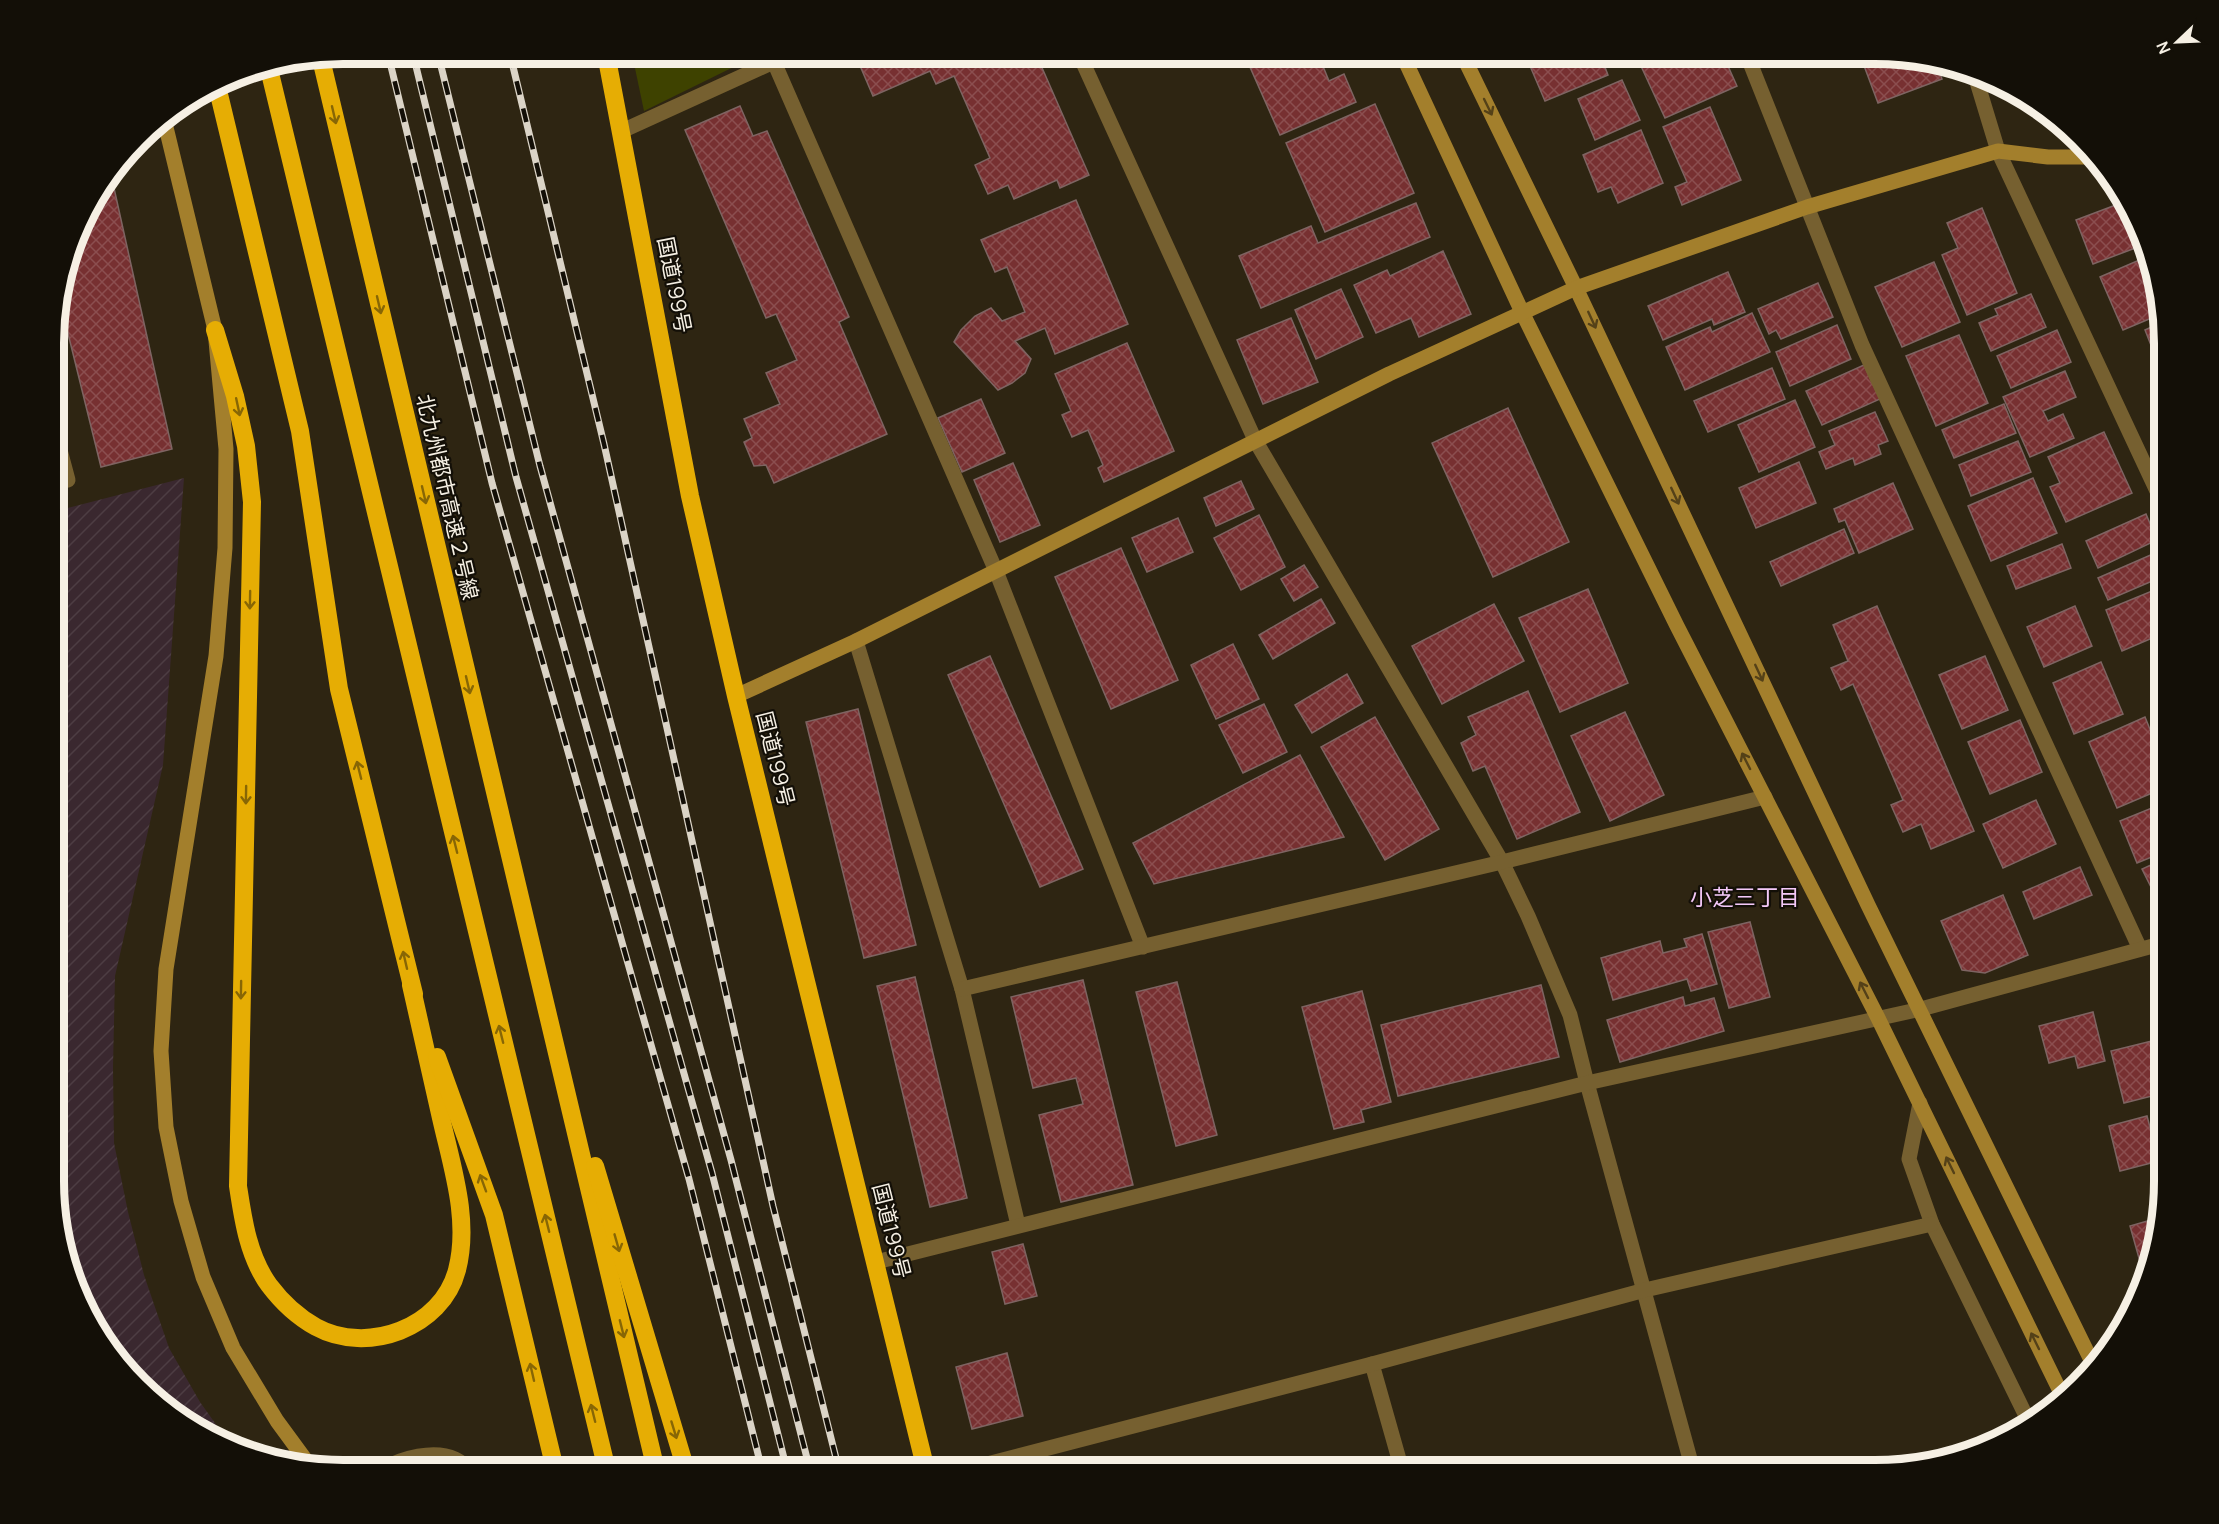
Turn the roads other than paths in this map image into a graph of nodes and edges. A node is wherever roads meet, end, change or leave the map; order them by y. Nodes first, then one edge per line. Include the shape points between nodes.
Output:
1 (608, 64) edge
2 (770, 64) edge
3 (775, 64) edge
4 (1084, 64) edge
5 (1407, 64) edge
6 (1467, 64) edge
7 (1751, 64) edge
8 (323, 65) edge
9 (270, 74) edge
10 (1978, 84) edge
11 (219, 94) edge
12 (166, 129) edge
13 (622, 131) junction
14 (1998, 152) junction
15 (2083, 158) edge
16 (1807, 207) junction
17 (1576, 288) junction
18 (1522, 312) junction
19 (215, 330) junction
20 (1255, 440) junction
21 (64, 465) edge
22 (64, 481) edge
23 (2154, 485) edge
24 (996, 571) junction
25 (856, 640) junction
26 (736, 696) junction
27 (1765, 797) junction
28 (1502, 862) junction
29 (530, 945) junction
30 (2154, 946) edge
31 (1143, 947) junction
32 (2140, 950) junction
33 (411, 985) junction
34 (962, 989) junction
35 (1921, 1009) junction
36 (1878, 1018) junction
37 (1587, 1083) junction
38 (1920, 1103) junction
39 (1932, 1224) junction
40 (1018, 1225) junction
41 (876, 1262) junction
42 (1645, 1290) junction
43 (2090, 1358) edge
44 (1372, 1364) junction
45 (2059, 1390) edge
46 (2026, 1415) edge
47 (303, 1456) edge
48 (404, 1460) edge
49 (456, 1460) edge
50 (553, 1460) edge
51 (605, 1460) edge
52 (654, 1460) edge
53 (683, 1460) edge
54 (924, 1460) edge
55 (1002, 1460) edge
56 (1399, 1460) edge
57 (1690, 1460) edge

1 - 13 highway, 国道199号
2 - 13 street
3 - 24 street
4 - 20 street
5 - 18 street
6 -> 17 street
7 - 16 street
8 -> 29 highway, 北九州都市高速２号線
51 -> 9 highway
10 - 14 street
33 -> 11 highway via 339,689 300,431
12 - 19 street
13 - 26 highway, 国道199号 via 690,496
14 - 15 street
14 - 16 street
14 - 23 street
16 - 17 street
16 - 32 street via 1862,345
17 - 18 street
17 -> 35 street
18 - 20 street
27 -> 18 street
19 -> 33 highway via 246,446 252,502 238,1186 254,1256 268,1284 289,1307 317,1327 345,1337 372,1339 424,1319 445,1297 456,1272 462,1239 458,1196
19 - 47 street via 226,449 225,548 216,656 166,969 161,1051 166,1127 181,1201 203,1278 233,1348
20 - 24 street
20 - 28 street
21 - 22 street via 68,480
24 - 25 street
24 - 31 street
25 - 26 street
25 - 34 street
26 - 41 highway, 国道199号
27 - 28 street
36 -> 27 street
28 - 31 street
28 - 37 street via 1570,1015
29 -> 52 highway
29 -> 53 highway
30 - 32 street
31 - 34 street
32 - 35 street
50 -> 33 highway via 494,1215
34 - 40 street
35 - 36 street
35 - 43 street
36 - 37 street
36 - 38 street
37 - 40 street
37 - 42 street
38 - 39 street via 1909,1159
45 -> 38 street
39 - 42 street
39 - 46 street
40 - 41 street
41 - 54 highway, 国道199号
42 - 44 street
42 - 57 street
44 - 55 street
44 - 56 street
48 - 49 street via 424,1455

